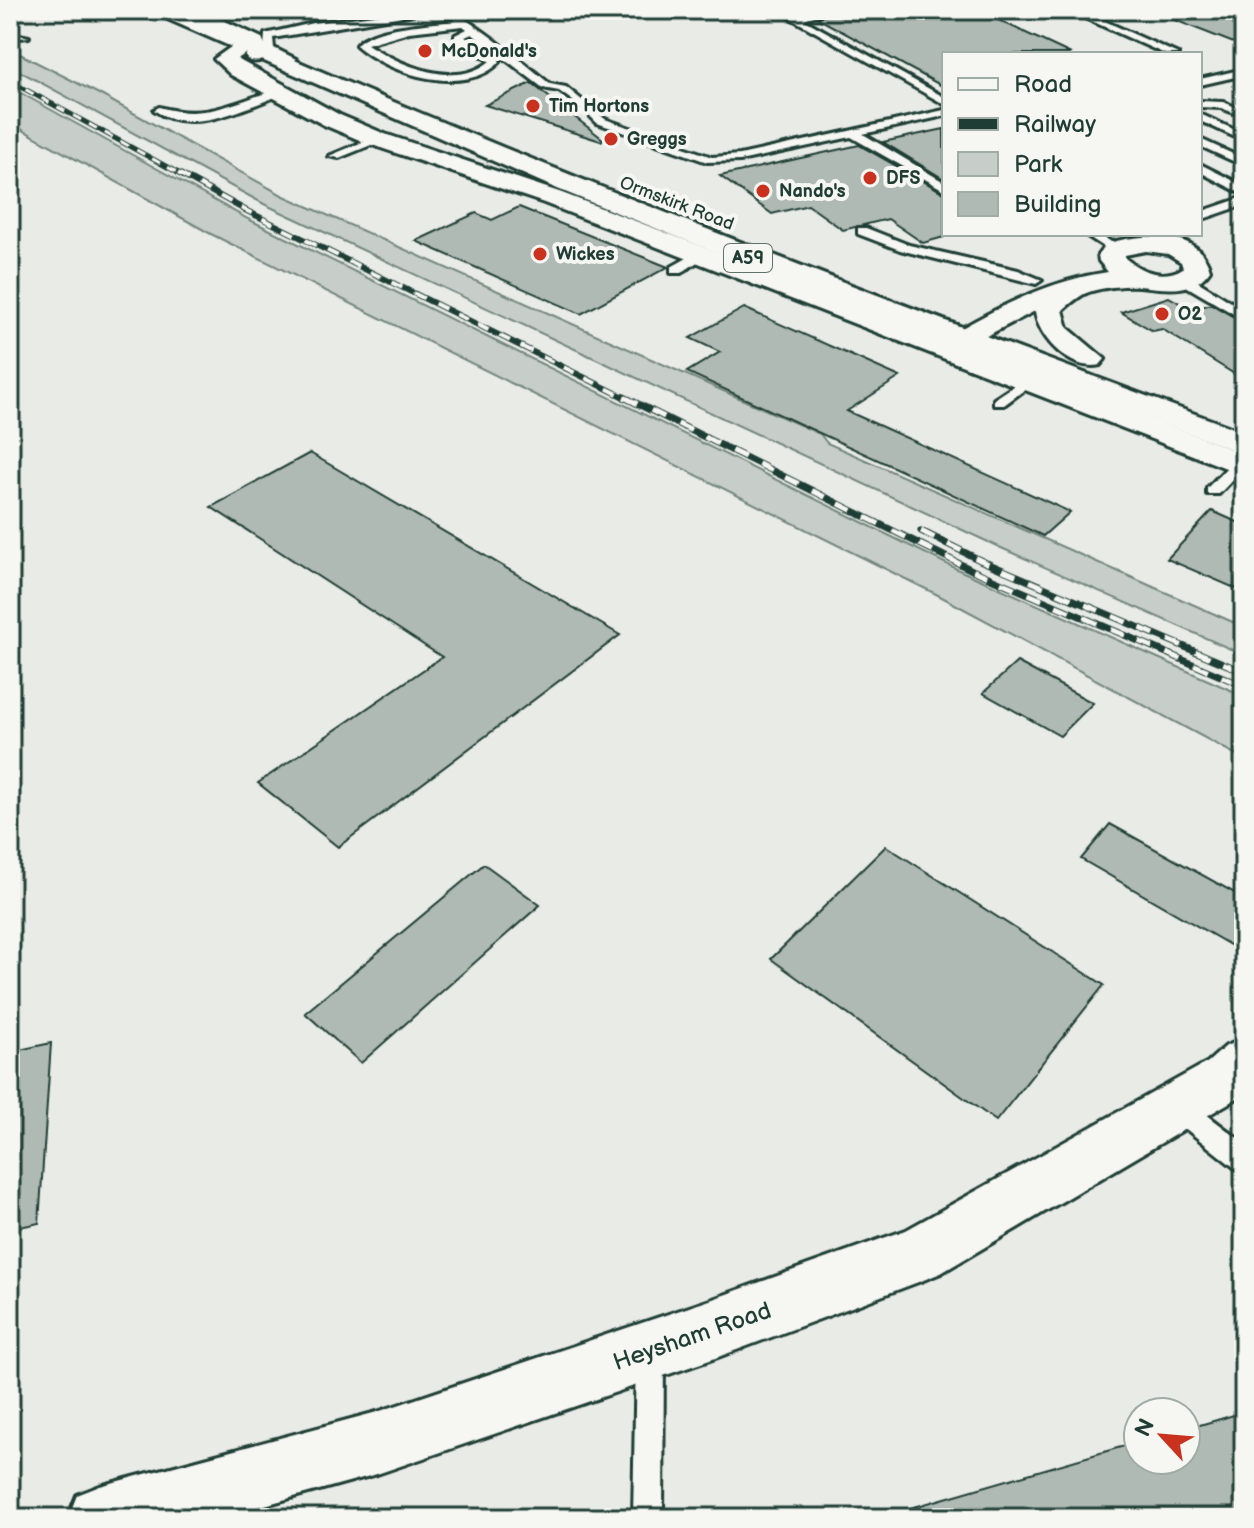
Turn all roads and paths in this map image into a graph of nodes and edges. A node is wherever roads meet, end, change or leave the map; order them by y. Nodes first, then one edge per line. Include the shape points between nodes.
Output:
1 (163, 10) edge
2 (185, 10) edge
3 (206, 10) edge
4 (433, 10) edge
5 (447, 10) edge
6 (781, 10) edge
7 (832, 10) edge
8 (1072, 10) edge
9 (794, 18) junction
10 (371, 20) junction
11 (471, 26) junction
12 (437, 28) junction
13 (10, 36) edge
14 (24, 37) dead end
15 (458, 37) junction
16 (363, 48) junction
17 (261, 50) junction
18 (1168, 52) edge
19 (1202, 67) edge
20 (1244, 72) edge
21 (1225, 76) junction
22 (1202, 82) edge
23 (279, 92) junction
24 (942, 100) edge
25 (1202, 104) edge
26 (159, 110) dead end
27 (942, 113) edge
28 (1244, 114) edge
29 (1202, 118) edge
30 (853, 133) junction
31 (1244, 138) edge
32 (377, 139) junction
33 (1202, 143) edge
34 (416, 153) junction
35 (335, 156) dead end
36 (1244, 163) edge
37 (1202, 168) edge
38 (942, 186) edge
39 (1244, 191) edge
40 (1244, 201) edge
41 (611, 203) junction
42 (1202, 215) edge
43 (862, 231) dead end
44 (1093, 236) edge
45 (1161, 239) edge
46 (1244, 245) edge
47 (1244, 251) edge
48 (1113, 252) junction
49 (702, 255) junction
50 (676, 270) dead end
51 (1140, 278) junction
52 (1184, 279) junction
53 (1036, 280) junction
54 (1083, 282) junction
55 (1244, 316) edge
56 (991, 322) junction
57 (964, 325) junction
58 (1090, 359) junction
59 (1026, 382) junction
60 (1202, 400) dead end
61 (999, 402) dead end
62 (1243, 458) edge
63 (1213, 491) dead end
64 (1244, 1062) edge
65 (1176, 1106) junction
66 (1244, 1159) edge
67 (650, 1351) junction
68 (100, 1518) edge
69 (648, 1518) edge

1 - 17 highway, Ormskirk Road / A59
2 - 17 street, Ormskirk Road / A59
3 - 17 highway, Ormskirk Road / A59
4 - 10 lane
5 - 11 lane
6 - 9 lane
7 - 9 lane
8 - 18 lane
9 - 24 lane
10 - 17 lane
10 - 17 lane via 313,26
11 - 12 lane
11 - 15 lane
11 - 30 lane via 601,121 715,160
12 - 15 lane
12 - 16 lane via 376,37 365,40
13 - 14 lane
15 - 16 lane via 454,44 482,56 446,73
15 - 16 lane via 495,62 460,78 438,78
17 - 23 street
17 - 41 highway, Ormskirk Road / A59 via 356,97
17 - 57 highway, Ormskirk Road / A59 via 561,159
19 - 21 lane
20 - 21 lane
21 - 22 lane
23 - 26 lane via 195,119
23 - 32 street
25 - 28 lane
27 - 30 lane
29 - 31 lane
30 - 38 lane
32 - 34 street
32 - 35 lane
33 - 36 lane
34 - 41 street via 466,157
34 - 49 street
37 - 39 lane
40 - 42 lane
41 - 57 highway, Ormskirk Road / A59
43 - 53 lane via 892,247 1004,268
44 - 48 lane
45 - 48 street
45 - 52 street via 1193,258 1197,270
46 - 47 lane
48 - 51 street via 1117,268
48 - 53 street via 1099,264
49 - 50 lane
49 - 59 street
51 - 52 street
51 - 54 street
52 - 55 lane
53 - 57 street
54 - 56 street
54 - 58 street via 1058,298 1049,313 1056,333
56 - 57 street
56 - 58 highway
57 - 62 highway, Ormskirk Road / A59
58 - 60 highway
59 - 61 lane
59 - 62 street
62 - 63 lane
64 - 65 street, Heysham Road
65 - 66 lane
65 - 67 street, Heysham Road via 921,1253
67 - 68 street, Heysham Road via 377,1443
67 - 69 lane

